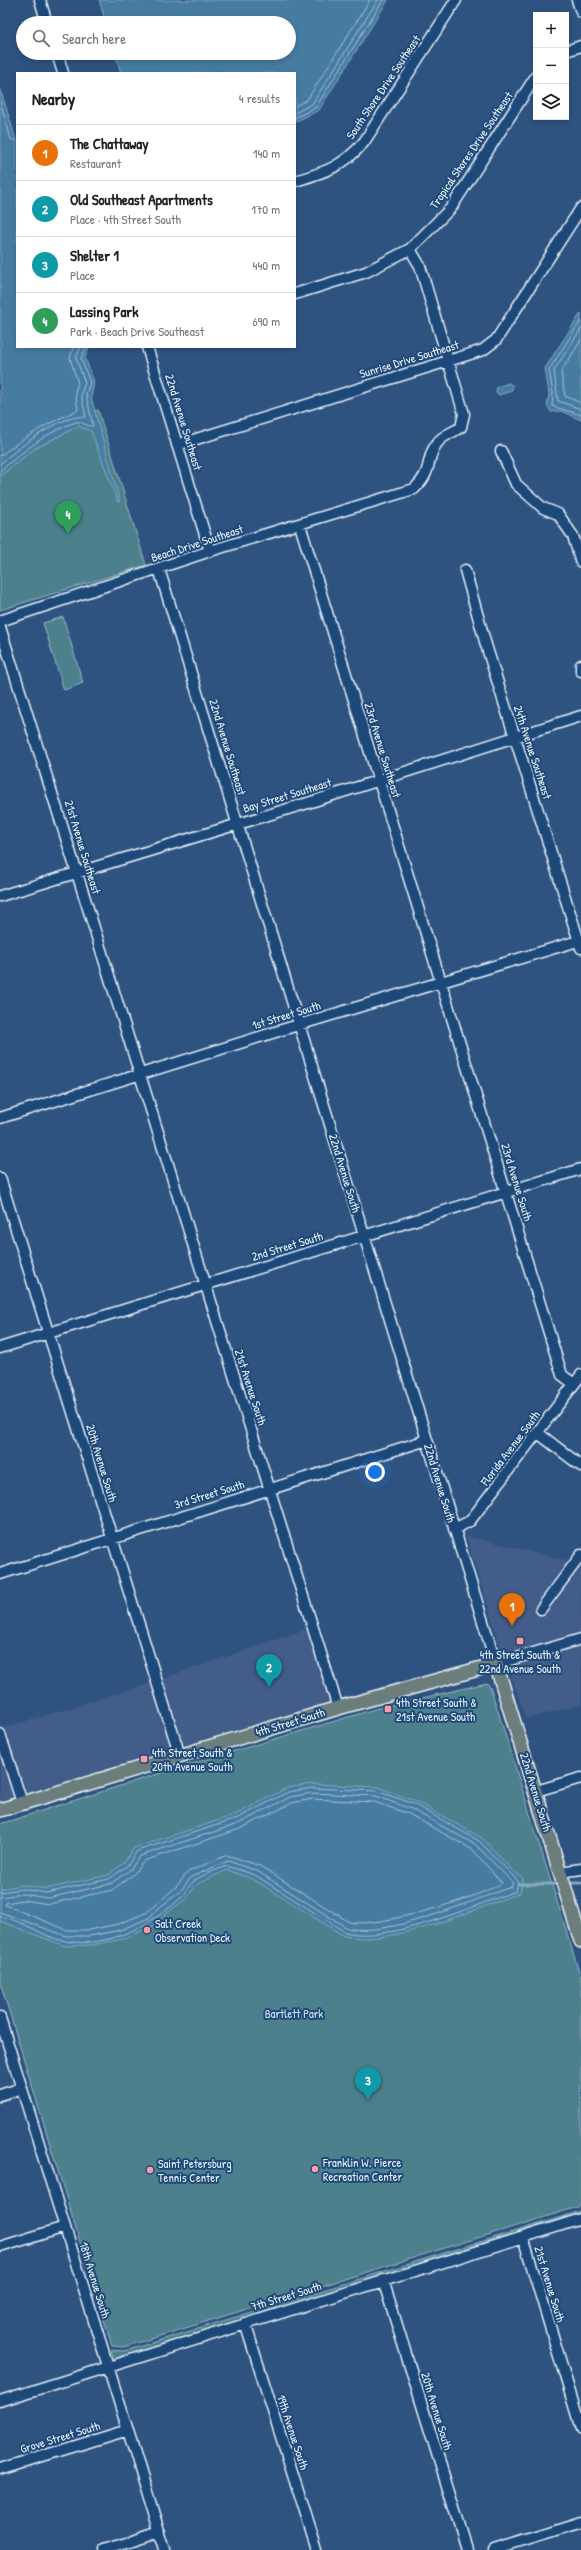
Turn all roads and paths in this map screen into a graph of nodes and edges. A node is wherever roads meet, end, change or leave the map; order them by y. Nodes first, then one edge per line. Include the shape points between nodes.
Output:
1 (40, 0) edge
2 (456, 0) edge
3 (577, 0) edge
4 (581, 12) edge
5 (46, 16) edge
6 (581, 46) edge
7 (569, 50) edge
8 (59, 60) edge
9 (63, 72) edge
10 (533, 81) edge
11 (296, 181) edge
12 (581, 208) edge
13 (410, 249) junction
14 (296, 294) edge
15 (147, 348) edge
16 (448, 361) junction
17 (177, 445) junction
18 (501, 451) dead end
19 (300, 525) junction
20 (210, 551) junction
21 (581, 562) edge
22 (159, 569) junction
23 (465, 570) dead end
24 (0, 621) edge
25 (0, 627) edge
26 (581, 665) edge
27 (581, 671) edge
28 (581, 716) edge
29 (516, 738) junction
30 (379, 780) junction
31 (238, 824) junction
32 (78, 874) junction
33 (0, 896) edge
34 (580, 943) edge
35 (442, 983) junction
36 (299, 1024) junction
37 (140, 1074) junction
38 (0, 1118) edge
39 (581, 1169) edge
40 (0, 1178) edge
41 (506, 1191) junction
42 (364, 1235) junction
43 (205, 1285) junction
44 (48, 1333) junction
45 (0, 1348) edge
46 (581, 1375) edge
47 (574, 1384) junction
48 (538, 1433) junction
49 (427, 1440) junction
50 (581, 1466) edge
51 (270, 1489) junction
52 (454, 1529) junction
53 (111, 1538) junction
54 (581, 1555) edge
55 (0, 1574) edge
56 (541, 1609) dead end
57 (581, 1639) edge
58 (496, 1664) junction
59 (338, 1708) junction
60 (0, 1734) edge
61 (180, 1756) junction
62 (581, 1778) edge
63 (536, 1791) junction
64 (22, 1803) junction
65 (0, 1810) edge
66 (581, 1869) edge
67 (560, 1872) junction
68 (581, 1941) edge
69 (0, 2018) edge
70 (22, 2088) junction
71 (0, 2095) edge
72 (581, 2219) edge
73 (65, 2227) junction
74 (523, 2237) junction
75 (0, 2246) edge
76 (383, 2280) junction
77 (245, 2323) junction
78 (108, 2366) junction
79 (0, 2401) edge
80 (581, 2429) edge
81 (128, 2430) junction
82 (0, 2469) edge
83 (581, 2522) edge
84 (160, 2532) junction
85 (104, 2550) edge
86 (165, 2550) edge
87 (317, 2550) edge
88 (467, 2550) edge
89 (493, 2550) edge

1 - 5 street
2 - 11 street, South Shore Drive Southeast via 364,142 352,156 333,169
3 - 4 street
6 - 7 street
8 - 9 street
10 - 13 street, Tropical Shores Drive Southeast via 451,208
12 - 16 street, Sunrise Drive Southeast via 496,340 483,350
13 - 14 street, Tropical Shores Drive Southeast via 366,272
13 - 16 street via 420,266
15 - 17 street, 22nd Avenue Southeast
16 - 17 street, Sunrise Drive Southeast
16 - 19 street, Beach Drive Southeast via 464,421 461,427 438,441 422,481 414,489 403,493
17 - 20 street, 22nd Avenue Southeast
18 - 21 street via 516,484 543,508 558,514 573,536
19 - 20 street, Beach Drive Southeast
19 - 30 street, 23rd Avenue Southeast
20 - 22 street, Beach Drive Southeast
22 - 24 street, Beach Drive Southeast
22 - 31 street, 22nd Avenue Southeast
23 - 29 street, 24th Avenue Southeast
25 - 32 street, 21st Avenue Southeast
26 - 27 street
28 - 29 street, Bay Street Southeast
29 - 30 street, Bay Street Southeast
29 - 34 street, 24th Avenue Southeast
30 - 31 street, Bay Street Southeast
30 - 35 street, 23rd Avenue Southeast
31 - 32 street, Bay Street Southeast
31 - 36 street, 22nd Avenue Southeast
32 - 33 street, Bay Street Southeast
32 - 37 street, 21st Avenue Southeast
34 - 35 street, 1st Street South
35 - 36 street, 1st Street South
35 - 41 street, 23rd Avenue South
36 - 37 street, 1st Street South
36 - 42 street, 22nd Avenue South
37 - 38 street, 1st Street South
37 - 43 street, 21st Avenue South
39 - 41 street, 2nd Street South
40 - 44 street, 20th Avenue South
41 - 42 street, 2nd Street South
41 - 47 street, 23rd Avenue South via 562,1375
42 - 43 street, 2nd Street South
42 - 49 street, 22nd Avenue South
43 - 44 street, 2nd Street South
43 - 51 street, 21st Avenue South
44 - 45 street, 2nd Street South
44 - 53 street, 20th Avenue South
46 - 47 street, Florida Avenue South
47 - 48 street, Florida Avenue South
48 - 50 street
48 - 52 street, Florida Avenue South via 470,1521
49 - 51 street, 3rd Street South
49 - 52 street, 22nd Avenue South
51 - 53 street, 3rd Street South
51 - 59 street, 21st Avenue South
52 - 58 street, 22nd Avenue South
53 - 55 street, 3rd Street South
53 - 61 street, 20th Avenue South
54 - 56 street
57 - 58 street, 4th Street South
58 - 59 main road, 4th Street South
58 - 63 main road, 22nd Avenue South
59 - 61 main road, 4th Street South
60 - 64 street
61 - 64 main road, 4th Street South
62 - 63 street
63 - 67 main road, 22nd Avenue South
64 - 65 main road, 4th Street South
66 - 67 street
67 - 68 main road, 22nd Avenue South
69 - 70 street, 18th Avenue South
70 - 71 street
70 - 73 street, 18th Avenue South
72 - 74 street, 7th Street South
73 - 75 street
73 - 78 street, 18th Avenue South
74 - 76 street, 7th Street South
74 - 80 street, 21st Avenue South
76 - 77 street, 7th Street South
76 - 88 street, 20th Avenue South
77 - 78 street, 7th Street South
77 - 87 street, 19th Avenue South
78 - 79 street, 7th Street South
78 - 81 street, 18th Avenue South
81 - 82 street, Grove Street South
81 - 84 street, 18th Avenue South
83 - 89 street
84 - 85 street
84 - 86 street, 18th Avenue South

